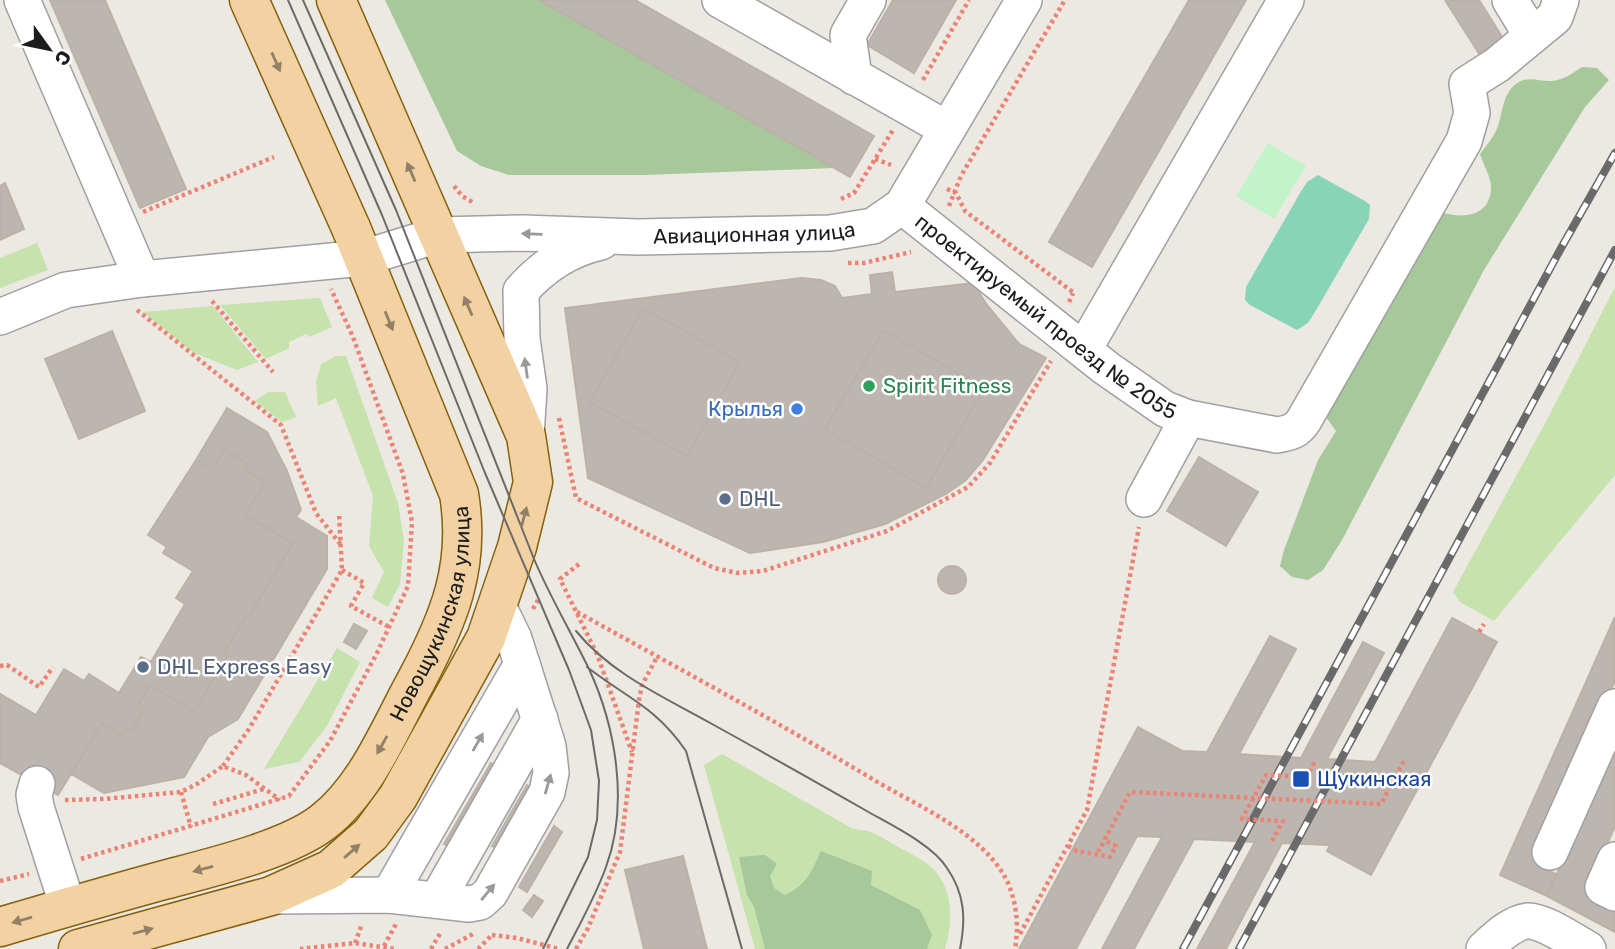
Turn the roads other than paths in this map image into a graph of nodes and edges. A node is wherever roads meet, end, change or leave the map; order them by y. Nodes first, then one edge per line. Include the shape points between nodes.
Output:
1 (22, 0) edge
2 (249, 0) edge
3 (336, 0) edge
4 (720, 0) edge
5 (868, 0) edge
6 (1024, 0) edge
7 (1286, 0) edge
8 (1510, 0) edge
9 (1561, 0) edge
10 (1532, 36) junction
11 (854, 77) junction
12 (947, 129) junction
13 (902, 206) junction
14 (438, 235) junction
15 (625, 237) junction
16 (363, 258) junction
17 (145, 294) junction
18 (0, 317) edge
19 (1084, 349) junction
20 (1188, 418) junction
21 (526, 436) junction
22 (1144, 499) road end
23 (498, 606) junction
24 (522, 664) junction
25 (1615, 707) edge
26 (46, 792) road end
27 (1550, 852) dead end
28 (1615, 860) edge
29 (1615, 893) edge
30 (271, 896) junction
31 (68, 907) junction
32 (393, 909) junction
33 (0, 927) edge
34 (78, 949) edge
35 (1484, 949) edge
36 (1588, 949) edge

1 - 17 street
2 -> 16 main road, Новощукинская улица
14 -> 3 main road, Новощукинская улица
4 - 11 street
5 - 11 street via 848,34
6 - 12 street, Авиационная улица
7 - 19 street
8 - 10 street
9 - 10 street via 1555,17
10 - 20 street via 1467,84 1472,113 1464,141 1297,430 1277,435
11 - 12 street
12 - 13 street, Авиационная улица
13 - 15 street, Авиационная улица via 873,226 830,233
13 - 19 street, проектируемый проезд № 2055
15 -> 14 street, Авиационная улица
14 - 16 street, Авиационная улица
21 -> 14 main road, Новощукинская улица
21 -> 15 street via 529,389 521,291 546,266 584,246
16 - 17 street, Авиационная улица
16 -> 31 main road, Новощукинская улица via 459,494 463,551 438,640 361,780 323,822 232,861
17 - 18 street, Авиационная улица via 66,290
19 - 20 street, проектируемый проезд № 2055 via 1165,409
20 - 22 street, проектируемый проезд № 2055
23 -> 21 main road, Новощукинская улица via 533,482
23 - 24 street
30 -> 23 main road, Новощукинская улица via 331,869 371,834 428,746 486,638
32 -> 24 street
32 -> 24 street via 437,900 540,719
25 - 27 street
26 - 31 street via 34,795 36,807
28 - 29 street via 1603,887
30 - 32 street
34 -> 30 main road, Новощукинская улица
31 -> 33 main road, Новощукинская улица
35 - 36 street via 1526,921 1539,923

